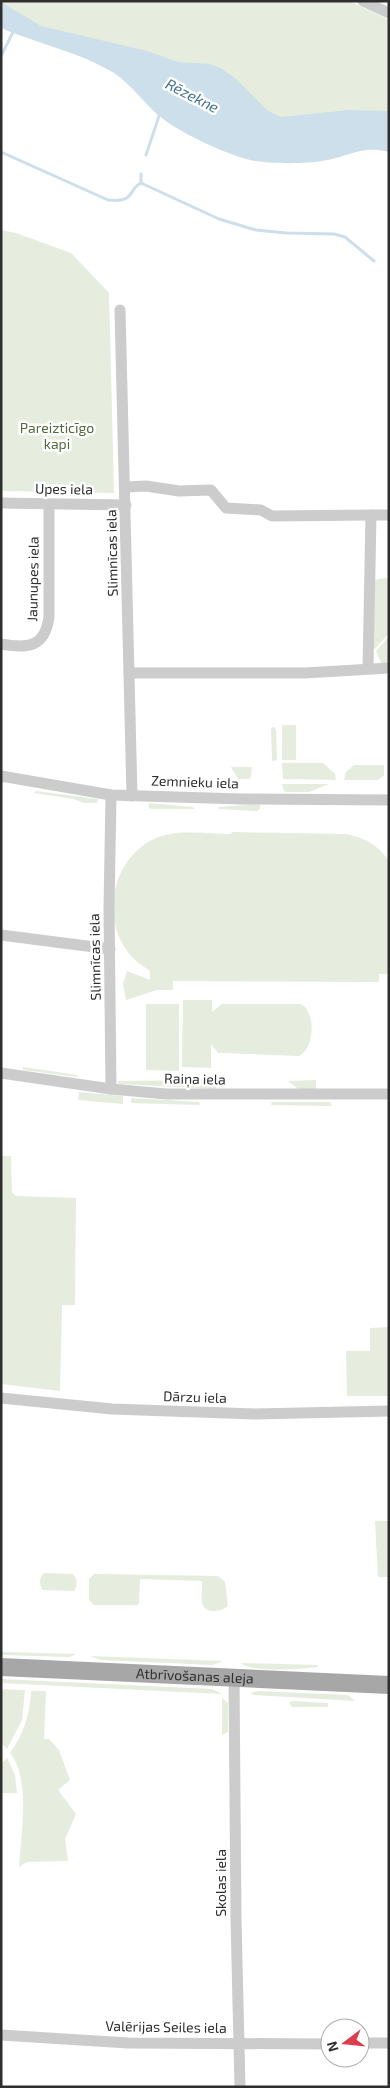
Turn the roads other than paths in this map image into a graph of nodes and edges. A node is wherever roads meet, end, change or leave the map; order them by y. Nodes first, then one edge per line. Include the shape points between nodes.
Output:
1 (364, 1) edge
2 (389, 13) edge
3 (120, 310) dead end
4 (125, 487) junction
5 (1, 503) edge
6 (49, 504) junction
7 (126, 505) junction
8 (371, 515) junction
9 (389, 515) edge
10 (1, 644) edge
11 (368, 668) junction
12 (389, 668) edge
13 (129, 673) junction
14 (1, 776) edge
15 (111, 795) junction
16 (132, 796) junction
17 (389, 800) edge
18 (1, 936) edge
19 (110, 949) junction
20 (1, 1073) edge
21 (112, 1089) junction
22 (389, 1094) edge
23 (1, 1398) edge
24 (389, 1411) edge
25 (1, 1667) edge
26 (234, 1678) junction
27 (389, 1685) edge
28 (1, 2035) edge
29 (240, 2043) junction
30 (370, 2043) edge
31 (389, 2043) edge
32 (320, 2044) edge
33 (240, 2087) edge

1 - 2 street
3 - 4 street, Slimnīcas iela
4 - 7 street, Slimnīcas iela
4 - 8 street via 211,490 226,508 261,510 272,516
5 - 6 street, Upes iela
6 - 7 street, Upes iela
6 - 10 street, Jaunupes iela via 47,632 34,645
7 - 13 street, Slimnīcas iela
8 - 9 street
8 - 11 street
11 - 12 street
11 - 13 street via 305,673
13 - 16 street, Slimnīcas iela
14 - 15 street, Zemnieku iela
15 - 16 street, Zemnieku iela
15 - 19 street, Slimnīcas iela
16 - 17 street, Zemnieku iela
18 - 19 street
19 - 21 street, Slimnīcas iela
20 - 21 street, Raiņa iela
21 - 22 street, Raiņa iela via 166,1094
23 - 24 street, Dārzu iela via 112,1408 255,1414
25 - 26 main road, Atbrīvošanas aleja
26 - 27 main road, Atbrīvošanas aleja
26 - 29 street, Skolas iela
28 - 29 street, Valērijas Seiles iela via 128,2043
29 - 32 street, Valērijas Seiles iela
29 - 33 street, Skolas iela
30 - 31 street

